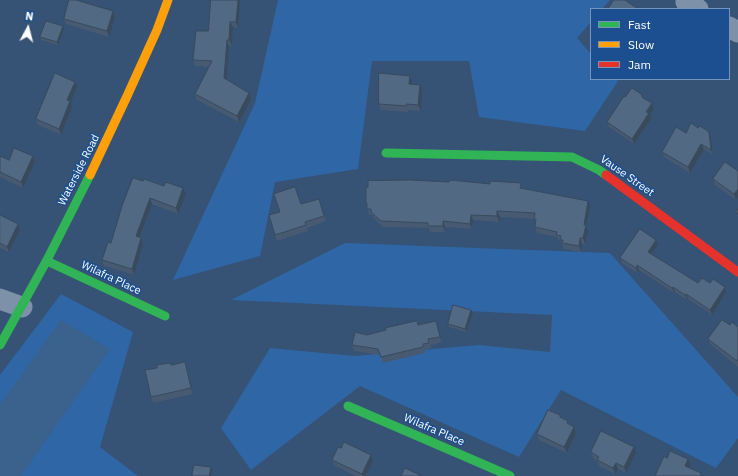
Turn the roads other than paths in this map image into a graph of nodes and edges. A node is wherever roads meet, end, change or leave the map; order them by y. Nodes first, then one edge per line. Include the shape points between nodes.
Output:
1 (168, 0) edge
2 (386, 154) dead end
3 (47, 261) junction
4 (738, 272) edge
5 (0, 299) edge
6 (22, 307) junction
7 (165, 316) dead end
8 (0, 345) edge
9 (348, 406) dead end
10 (510, 476) edge

1 - 3 street, Waterside Road via 161,22 114,127
2 - 4 street, Vause Street via 572,157 599,170
3 - 6 street, Waterside Road
3 - 7 street, Wilafra Place
5 - 6 street
6 - 8 street, Waterside Road
9 - 10 street, Wilafra Place

